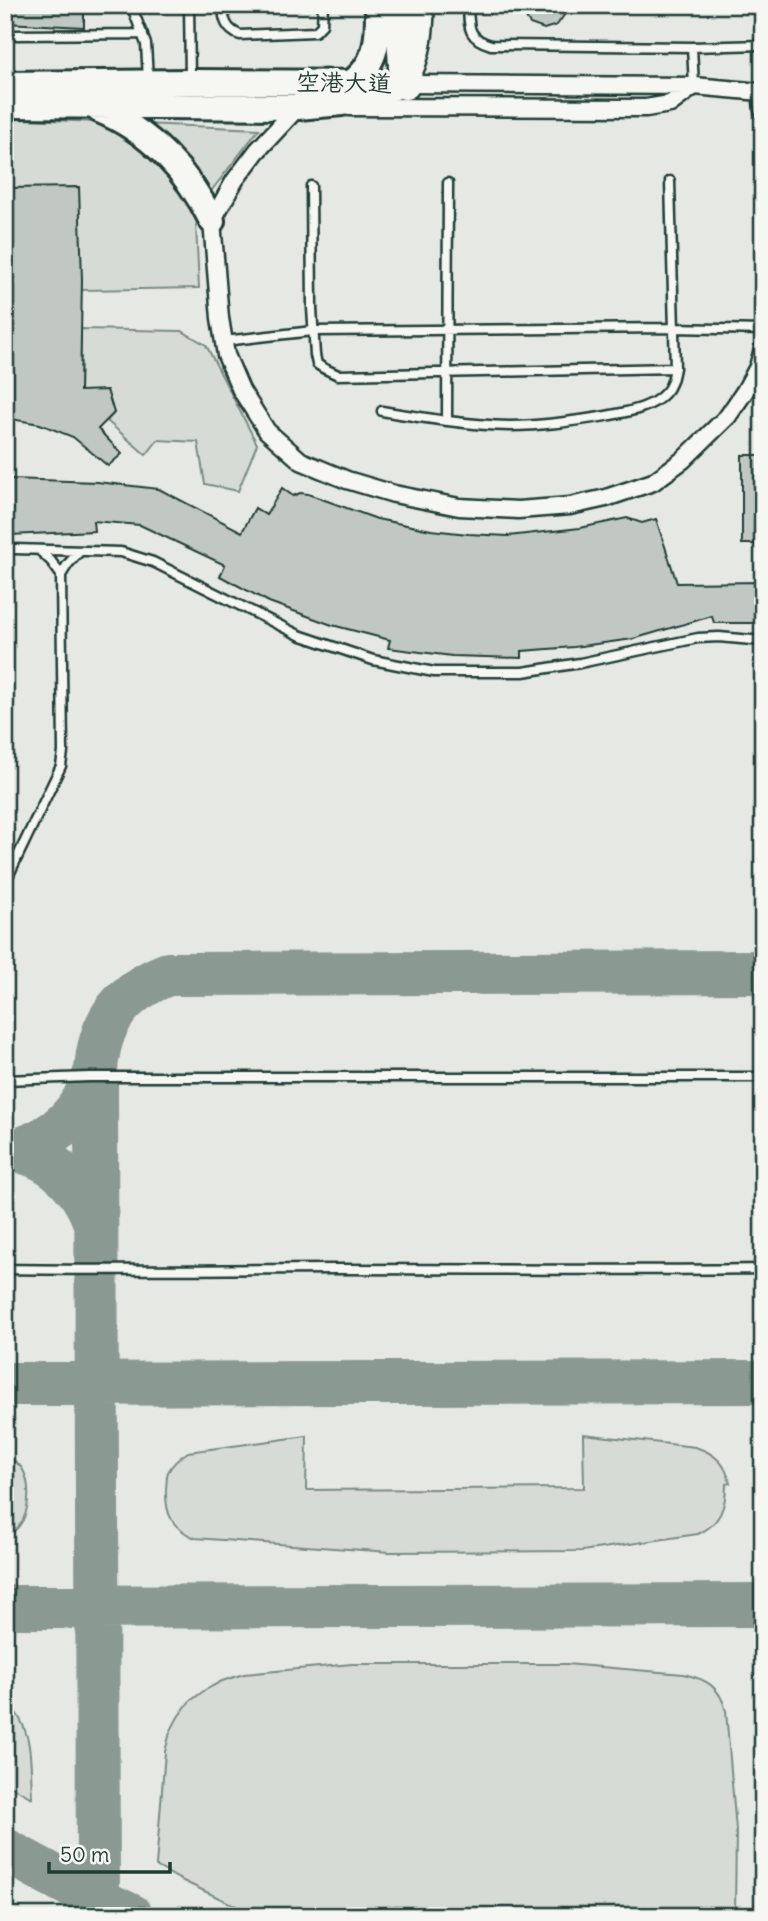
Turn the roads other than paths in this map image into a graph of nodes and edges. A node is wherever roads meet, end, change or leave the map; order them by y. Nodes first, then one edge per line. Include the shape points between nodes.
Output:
1 (131, 5) edge
2 (189, 5) edge
3 (223, 5) edge
4 (323, 5) edge
5 (468, 5) edge
6 (400, 8) edge
7 (143, 34) junction
8 (15, 35) dead end
9 (763, 45) edge
10 (692, 47) junction
11 (148, 82) junction
12 (190, 82) junction
13 (352, 82) junction
14 (405, 84) junction
15 (5, 85) edge
16 (694, 86) junction
17 (762, 92) edge
18 (5, 105) edge
19 (88, 106) junction
20 (298, 107) junction
21 (763, 110) edge
22 (670, 181) dead end
23 (448, 183) dead end
24 (312, 186) dead end
25 (212, 221) junction
26 (674, 328) junction
27 (448, 330) junction
28 (763, 330) edge
29 (313, 331) junction
30 (224, 341) junction
31 (763, 349) edge
32 (675, 368) junction
33 (448, 373) junction
34 (763, 386) edge
35 (382, 411) dead end
36 (729, 416) junction
37 (447, 421) junction
38 (14, 549) dead end
39 (39, 550) junction
40 (80, 551) junction
41 (61, 575) junction
42 (763, 641) edge
43 (5, 883) edge
44 (763, 1077) edge
45 (6, 1079) edge
46 (6, 1268) edge
47 (763, 1269) edge

1 - 7 lane
2 - 12 lane
3 - 4 lane via 225,23 240,35 315,32 322,25
5 - 10 lane via 473,36 491,45
6 - 13 main road via 378,32 370,64
6 - 14 highway
7 - 8 lane
7 - 11 lane
9 - 10 lane
10 - 16 lane
11 - 12 main road, 空港大道
11 - 15 main road, 空港大道
12 - 13 main road, 空港大道
13 - 14 main road, 空港大道
13 - 20 main road via 333,95
14 - 16 street
14 - 20 main road, 空港大道 via 342,103
16 - 17 street
16 - 20 street via 670,104 646,108
17 - 21 street
18 - 19 main road, 空港大道
19 - 20 main road, 空港大道
19 - 25 main road via 134,127 159,148 199,195
20 - 25 street via 242,170
22 - 26 lane
23 - 27 lane
24 - 29 lane
25 - 30 street
26 - 27 lane
26 - 28 lane
26 - 32 lane
27 - 29 lane
27 - 33 lane
29 - 30 lane
29 - 33 lane via 317,364 330,373
30 - 36 street via 241,390 267,431 301,461 382,491 460,507 518,510 606,498 653,482
31 - 36 street via 758,367
32 - 33 lane
32 - 37 lane via 673,381 657,400 624,413 561,424
33 - 37 lane
34 - 36 street
35 - 37 lane
38 - 39 lane
39 - 40 lane
39 - 41 lane
40 - 41 lane
40 - 42 lane via 121,552 153,562 299,635 373,660 434,672 523,672 698,638
41 - 43 lane via 61,766
44 - 45 lane
46 - 47 lane

